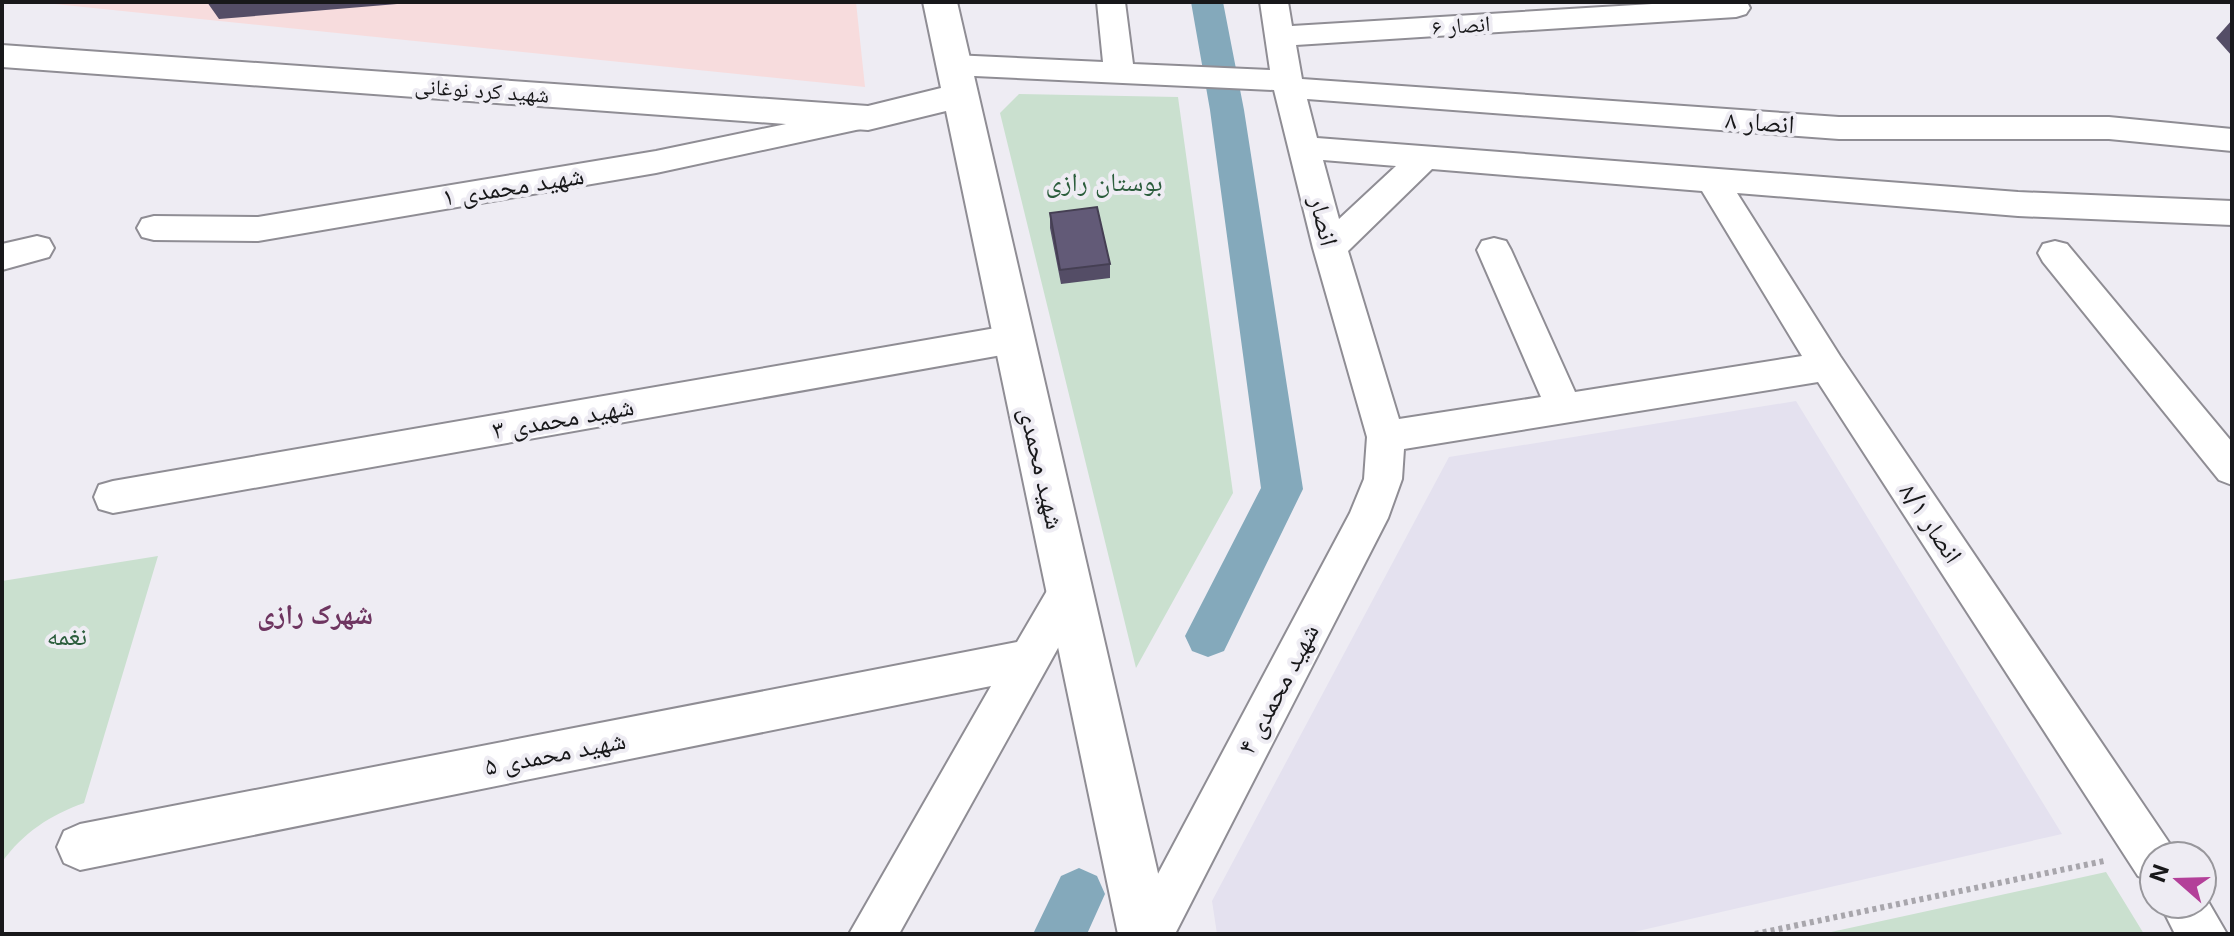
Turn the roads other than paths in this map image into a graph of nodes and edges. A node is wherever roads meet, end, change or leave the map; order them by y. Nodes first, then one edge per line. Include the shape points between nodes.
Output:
1 (940, 2) edge
2 (1111, 2) edge
3 (1274, 2) edge
4 (1734, 5) edge
5 (1281, 36) junction
6 (2, 56) edge
7 (1119, 74) junction
8 (956, 80) junction
9 (1288, 84) junction
10 (868, 118) junction
11 (2232, 140) edge
12 (1305, 148) junction
13 (1423, 159) junction
14 (1714, 183) junction
15 (2232, 213) edge
16 (154, 228) dead end
17 (37, 248) dead end
18 (1330, 248) junction
19 (1494, 250) dead end
20 (2055, 253) dead end
21 (2, 257) edge
22 (1013, 339) junction
23 (1827, 366) junction
24 (1564, 408) junction
25 (1386, 437) junction
26 (2232, 469) edge
27 (113, 497) dead end
28 (1069, 590) junction
29 (1030, 659) junction
30 (2140, 840) edge
31 (80, 847) dead end
32 (873, 934) edge
33 (1147, 934) edge

1 - 8 street, شهید محمدی
2 - 7 street
3 - 5 street, انصار
4 - 5 street, انصار ۶
5 - 9 street, انصار
6 - 10 street, شهید کرد نوغانی
7 - 8 street, انصار ۸
7 - 9 street, انصار ۸
8 - 10 street, شهید کرد نوغانی
8 - 22 street, شهید محمدی
9 - 11 street, انصار ۸ via 1839,128 2109,128
9 - 12 street, انصار
10 - 16 street, شهید محمدی ۱ via 656,162 258,229
12 - 13 street
12 - 18 street, انصار
13 - 14 street
13 - 18 street
14 - 15 street
14 - 23 street, انصار ۸/۱
17 - 21 street
18 - 25 street, انصار
19 - 24 street
20 - 26 street
22 - 27 street, شهید محمدی ۳
22 - 28 street, شهید محمدی
23 - 24 street
23 - 30 street, انصار ۸/۱
24 - 25 street
25 - 33 street, شهید محمدی ۴ via 1383,479 1368,518
28 - 29 street
28 - 33 street, شهید محمدی
29 - 31 street, شهید محمدی ۵
29 - 32 street

